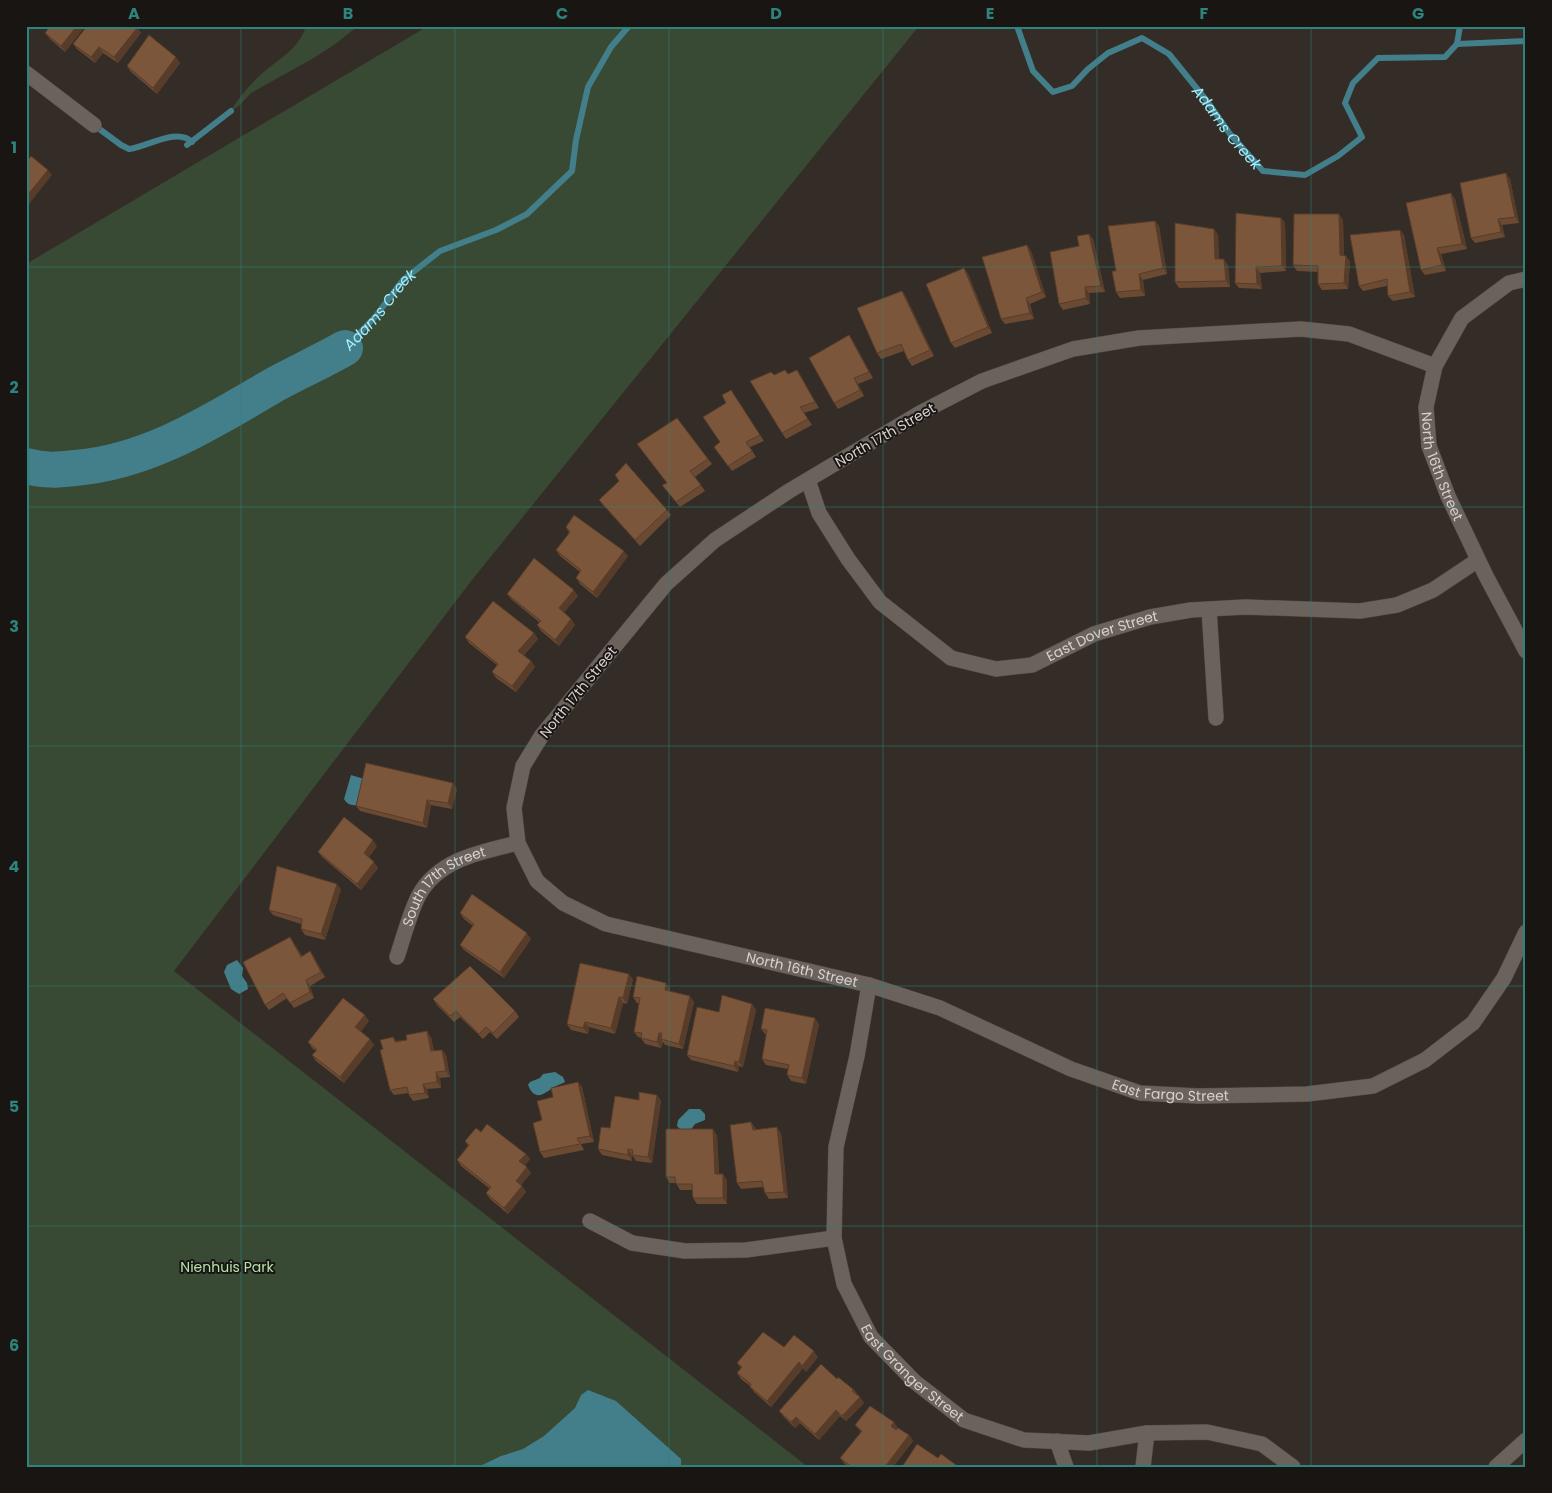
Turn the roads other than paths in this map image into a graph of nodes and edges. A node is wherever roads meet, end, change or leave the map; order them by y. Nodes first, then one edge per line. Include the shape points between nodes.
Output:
1 (26, 73) edge
2 (94, 125) dead end
3 (1526, 279) edge
4 (1435, 366) junction
5 (808, 480) junction
6 (1478, 560) junction
7 (1209, 609) junction
8 (1526, 651) edge
9 (1216, 718) dead end
10 (518, 844) junction
11 (1526, 932) edge
12 (397, 957) dead end
13 (869, 985) junction
14 (590, 1221) dead end
15 (834, 1238) junction
16 (1147, 1433) junction
17 (1526, 1440) edge
18 (1057, 1441) junction
19 (1066, 1467) edge
20 (1143, 1467) edge
21 (1293, 1467) edge
22 (1496, 1467) edge

1 - 2 street
3 - 4 street, North 16th Street via 1509,284 1462,318
4 - 5 street, North 17th Street via 1349,334 1301,329 1139,338 1073,349 982,381
4 - 6 street, North 16th Street via 1426,407 1429,446
5 - 7 street, East Dover Street via 820,513 880,602 951,658 996,669 1032,665 1094,634 1150,617
5 - 10 street, North 17th Street via 715,540 666,584 542,735 523,766 514,808
6 - 7 street, East Dover Street via 1433,590 1397,605 1360,611
6 - 8 street, North 16th Street
7 - 9 street
10 - 12 street, South 17th Street via 474,854 450,864 430,878 418,896
10 - 13 street, North 16th Street via 537,881 564,903 606,924
11 - 13 street, East Fargo Street via 1504,978 1473,1023 1424,1060 1373,1086 1307,1094 1198,1096 1140,1093 1071,1069 940,1008
13 - 15 street, North 16th Street via 836,1147
14 - 15 street via 632,1243 685,1251 746,1250
15 - 18 street, East Granger Street via 844,1284 871,1337 915,1382 964,1420 1024,1440
16 - 18 street, East Granger Street via 1089,1442
16 - 20 street
16 - 21 street, East Granger Street via 1207,1432 1262,1444
17 - 22 street
18 - 19 street

